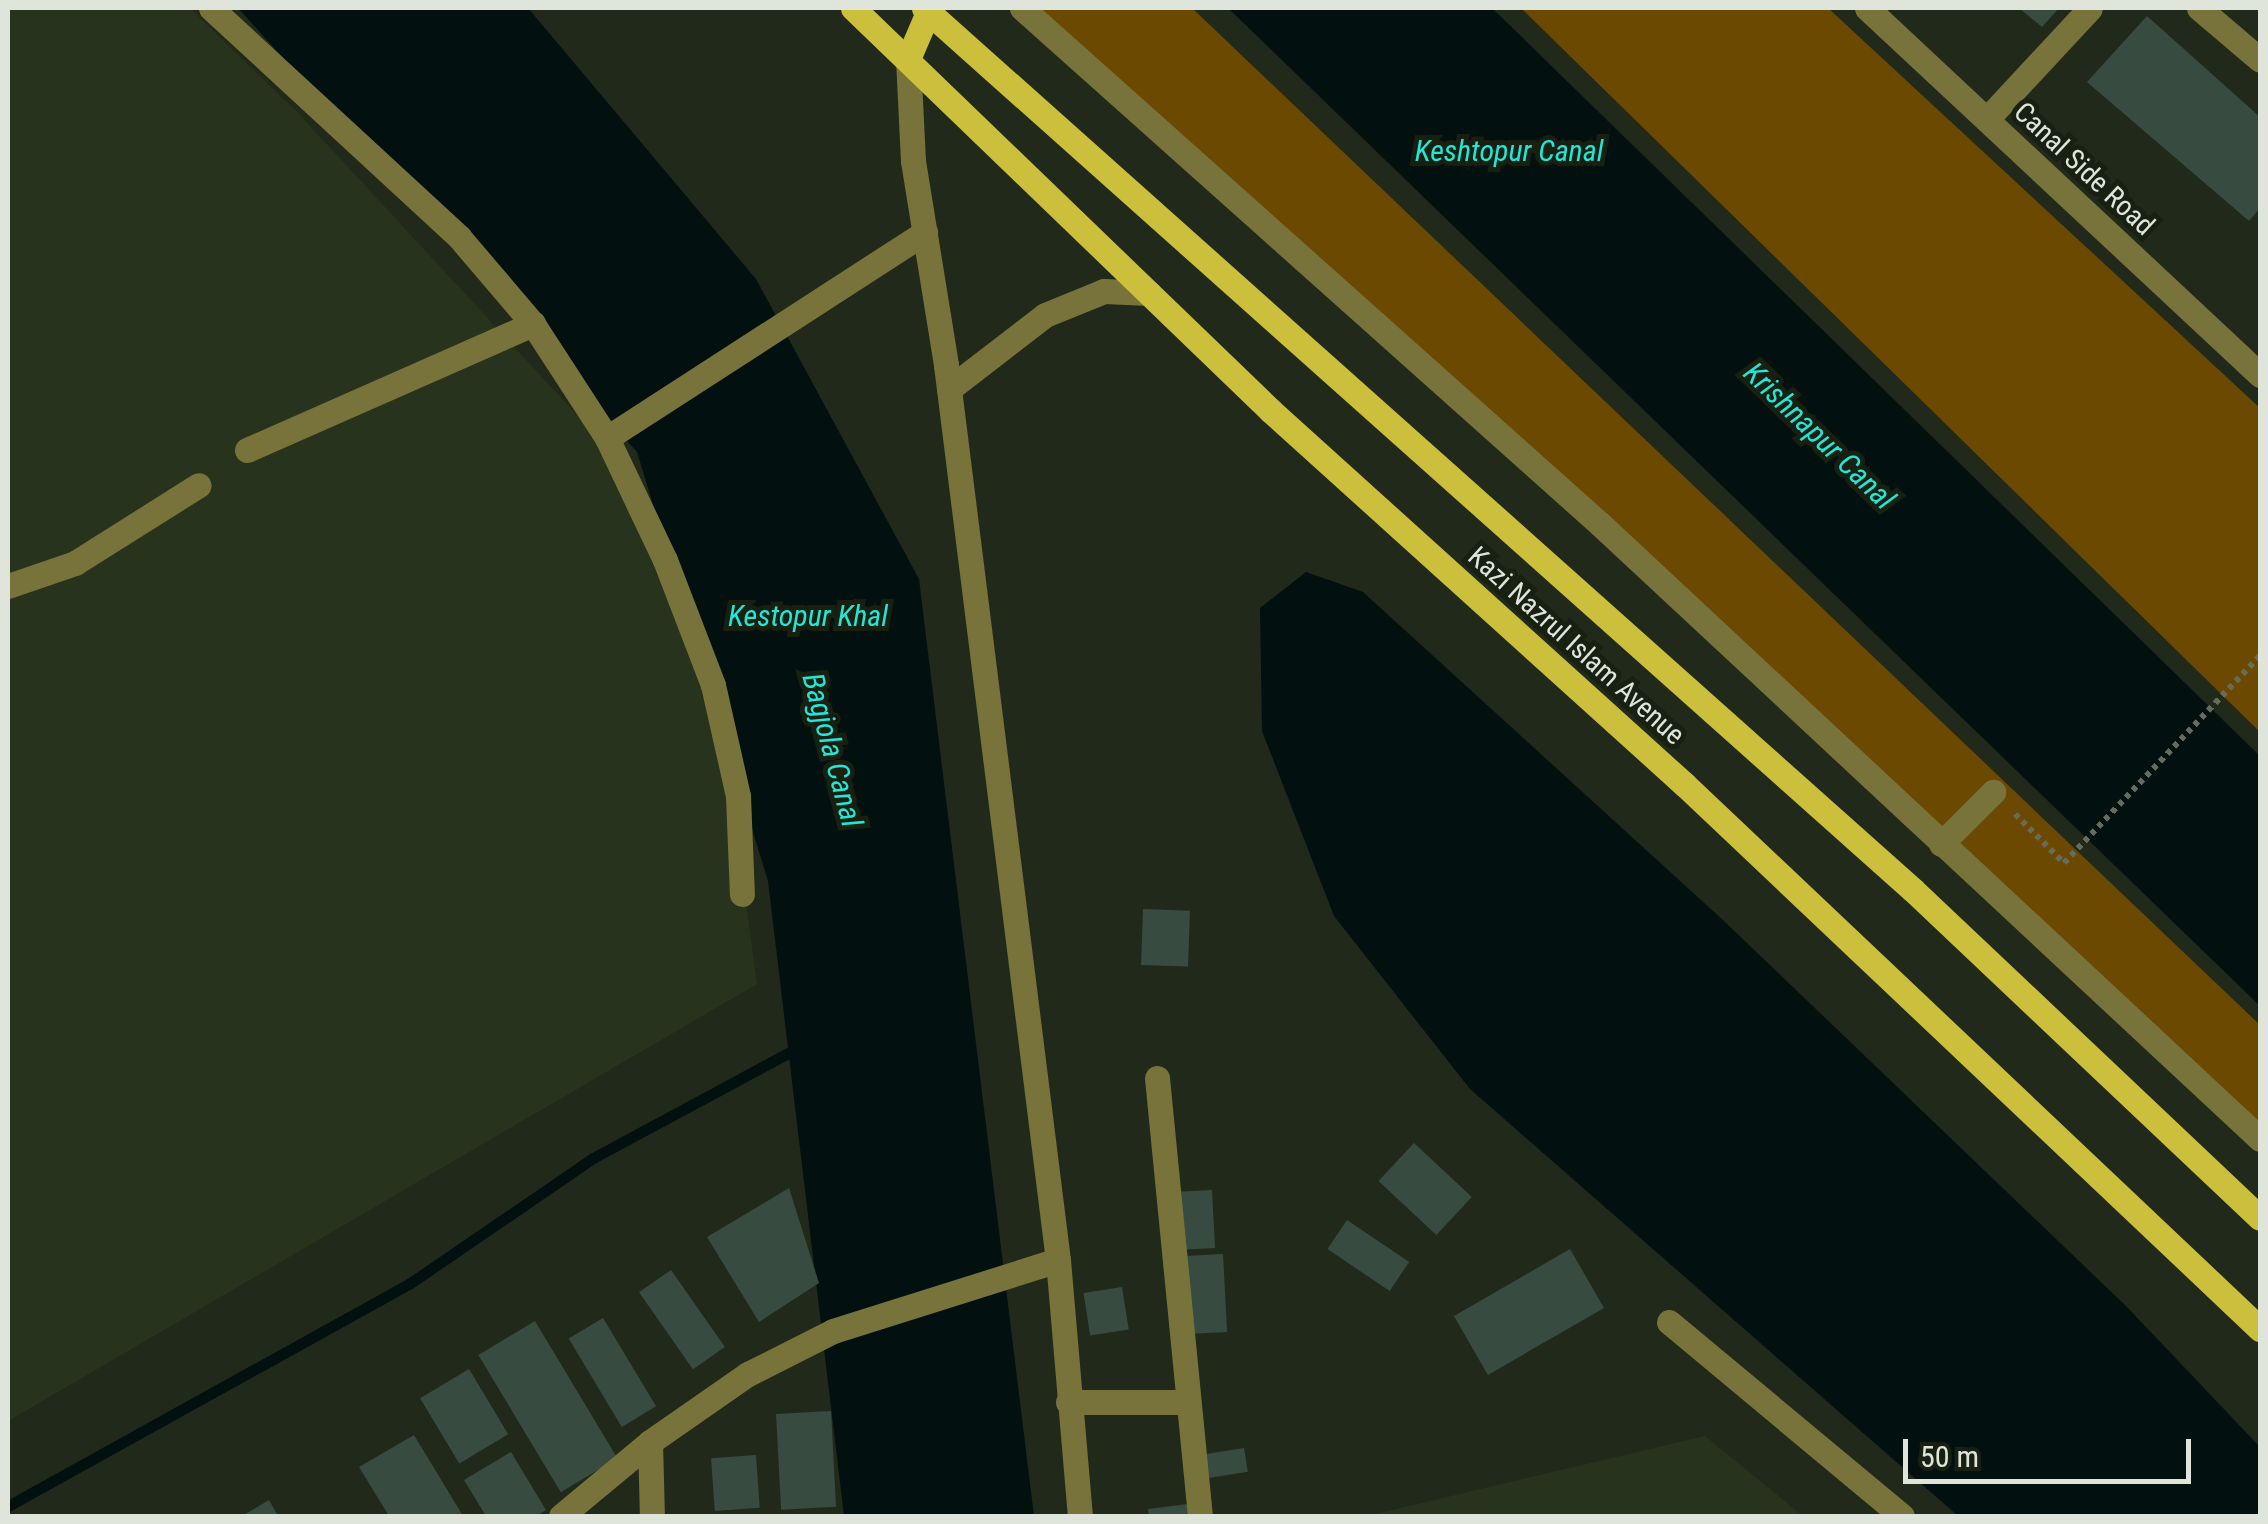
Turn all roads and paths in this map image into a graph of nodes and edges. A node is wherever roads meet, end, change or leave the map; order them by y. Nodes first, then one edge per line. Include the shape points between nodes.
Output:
1 (211, 8) edge
2 (852, 8) edge
3 (1022, 8) edge
4 (1867, 8) edge
5 (2090, 8) edge
6 (2199, 8) edge
7 (926, 10) edge
8 (908, 58) junction
9 (2260, 60) edge
10 (1987, 119) junction
11 (925, 232) junction
12 (1149, 293) junction
13 (533, 324) junction
14 (2260, 375) edge
15 (949, 389) junction
16 (607, 438) junction
17 (247, 450) dead end
18 (200, 485) dead end
19 (8, 586) edge
20 (2260, 656) edge
21 (1993, 792) joint
22 (1941, 844) junction
23 (742, 894) dead end
24 (1156, 1078) dead end
25 (2260, 1140) edge
26 (2260, 1218) edge
27 (1058, 1260) junction
28 (1670, 1322) dead end
29 (2260, 1329) edge
30 (1068, 1402) junction
31 (1186, 1402) junction
32 (650, 1442) junction
33 (561, 1516) edge
34 (652, 1516) edge
35 (1080, 1516) edge
36 (1200, 1516) edge
37 (1902, 1516) edge

1 - 13 street via 459,237
2 - 8 main road, Kazi Nazrul Islam Avenue
3 - 22 street via 1600,524
4 - 10 street, Canal Side Road
5 - 10 street
6 - 9 street
7 - 8 main road
7 - 26 main road, Kazi Nazrul Islam Avenue via 1913,890
8 - 11 street via 913,161
8 - 12 main road, Kazi Nazrul Islam Avenue
10 - 14 street, Canal Side Road
11 - 15 street
11 - 16 street
12 - 15 street via 1104,291 1045,315
12 - 29 main road, Kazi Nazrul Islam Avenue via 1698,797
13 - 16 street
13 - 17 street
15 - 27 street
16 - 23 street via 665,560 713,685 738,796
18 - 19 street via 75,563
20 - 21 path via 2064,864
21 - 22 street
22 - 25 street
24 - 31 street
27 - 30 street
27 - 32 street via 834,1331 748,1374
28 - 37 street
30 - 31 street
30 - 35 street
31 - 36 street
32 - 33 street
32 - 34 street

